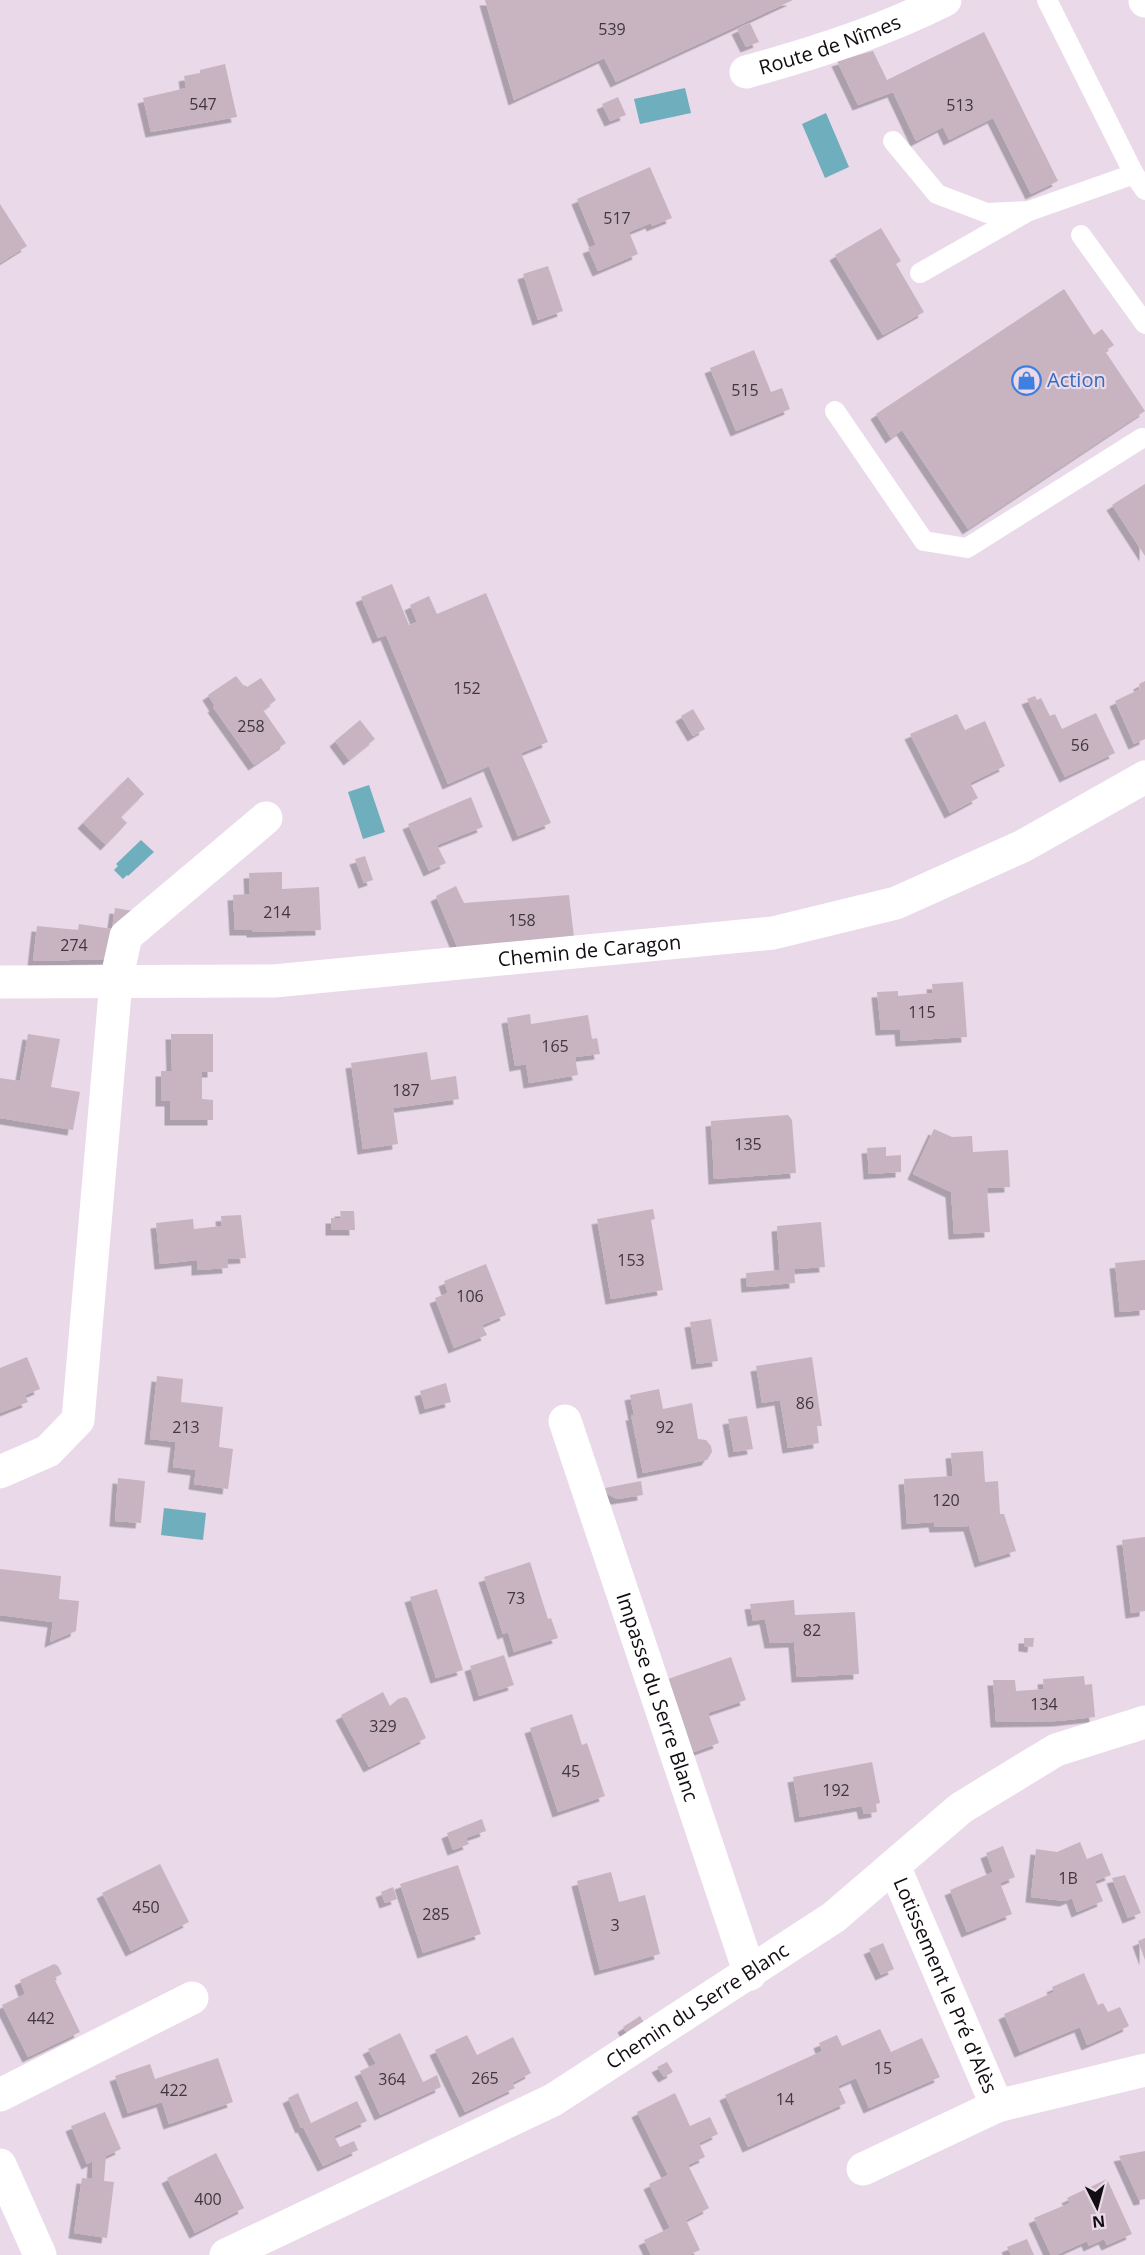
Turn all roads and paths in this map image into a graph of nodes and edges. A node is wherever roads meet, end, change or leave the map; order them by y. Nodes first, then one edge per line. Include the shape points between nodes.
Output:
1 (945, 0) edge
2 (1047, 0) edge
3 (746, 72) dead end
4 (893, 141) dead end
5 (1140, 182) edge
6 (1029, 211) junction
7 (1082, 235) dead end
8 (920, 273) dead end
9 (1145, 324) edge
10 (835, 411) dead end
11 (1142, 438) dead end
12 (1145, 777) edge
13 (266, 818) dead end
14 (116, 981) junction
15 (0, 982) edge
16 (565, 1421) dead end
17 (0, 1472) edge
18 (1145, 1722) edge
19 (894, 1866) junction
20 (750, 1974) junction
21 (192, 1998) dead end
22 (1145, 2070) edge
23 (0, 2095) edge
24 (997, 2106) junction
25 (0, 2165) edge
26 (863, 2169) dead end
27 (40, 2255) edge
28 (226, 2255) edge

1 - 3 street, Route de Nîmes via 910,18 827,49
2 - 5 lane
4 - 6 lane via 937,194 987,213
5 - 6 lane
6 - 8 lane
7 - 9 lane
10 - 11 lane via 924,541 967,549
12 - 14 street, Chemin de Caragon via 1023,846 896,903 773,933 274,981
13 - 14 street via 126,936
14 - 15 street, Chemin de Caragon
14 - 17 street via 78,1420 48,1451
16 - 20 street, Impasse du Serre Blanc
18 - 19 street, Chemin du Serre Blanc via 1056,1750 962,1808
19 - 20 street, Chemin du Serre Blanc via 834,1917
19 - 24 street, Lotissement le Pré d'Alès
20 - 28 street, Chemin du Serre Blanc via 553,2100
21 - 23 street
22 - 24 street, Lotissement le Pré d'Alès
24 - 26 street, Lotissement le Pré d'Alès
25 - 27 street

